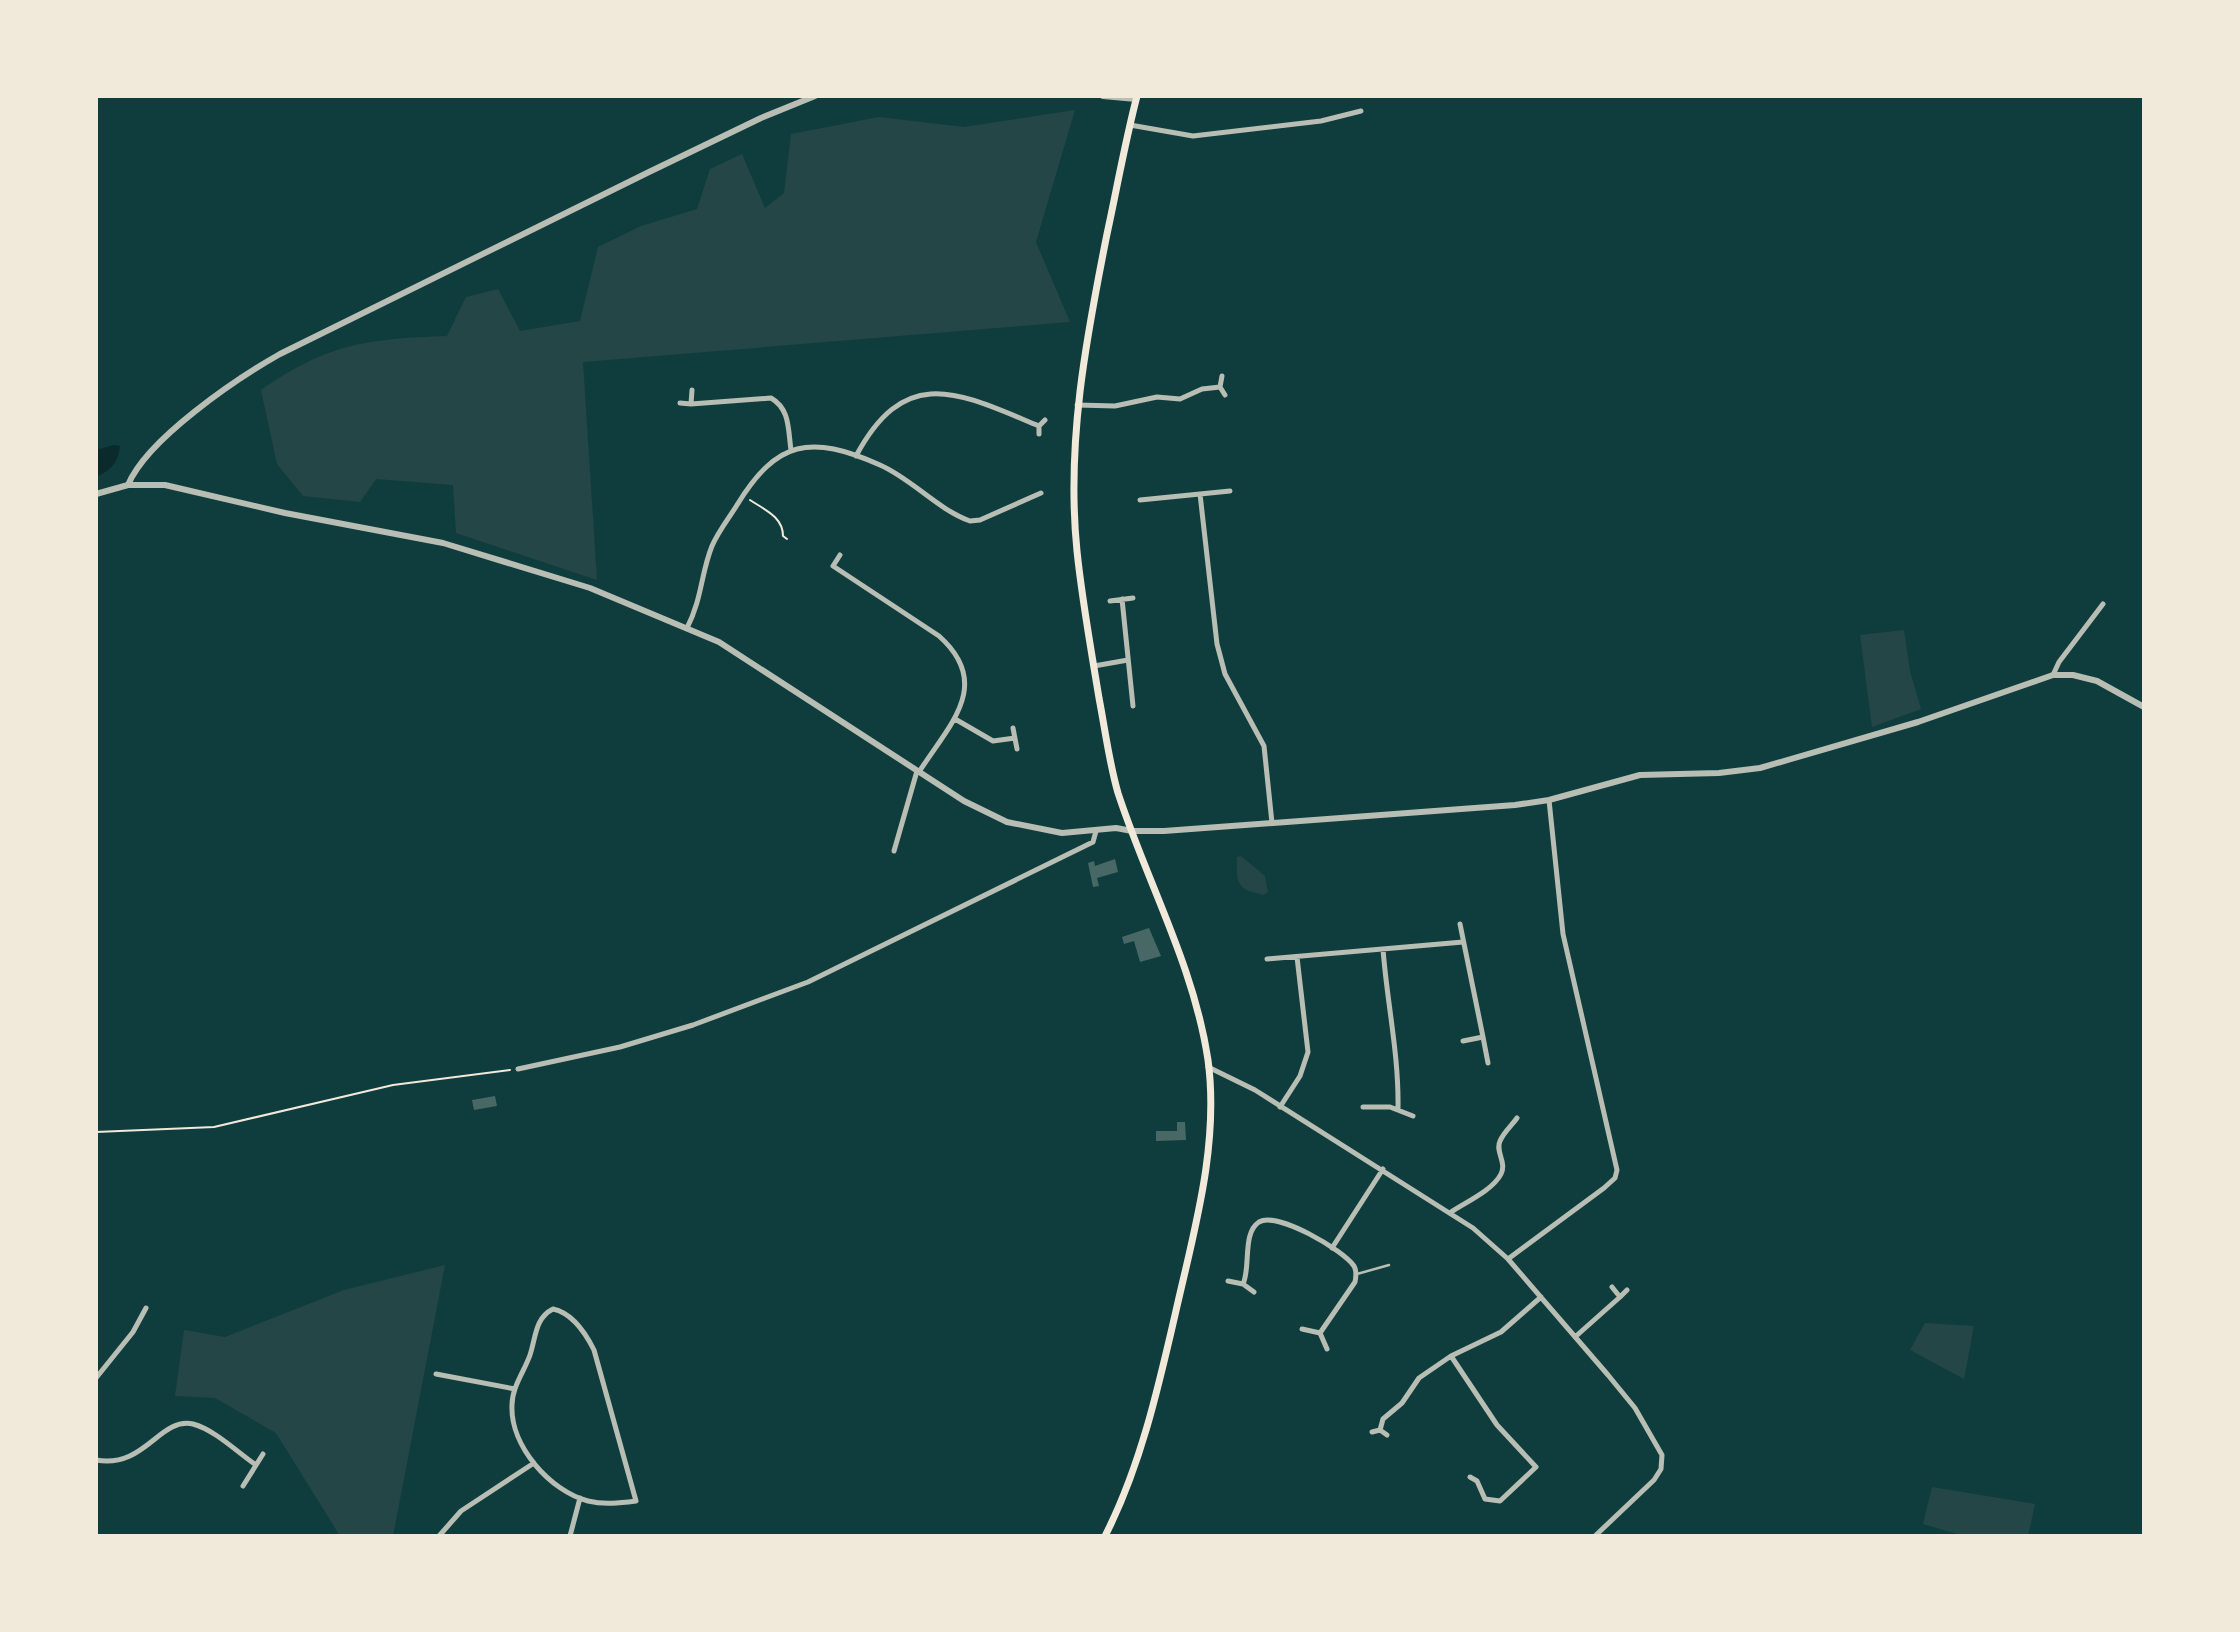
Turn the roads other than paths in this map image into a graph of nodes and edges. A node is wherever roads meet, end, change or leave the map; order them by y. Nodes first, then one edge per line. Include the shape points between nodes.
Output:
1 (815, 96) edge
2 (1103, 96) edge
3 (1136, 97) edge
4 (1361, 111) dead end
5 (1130, 125) junction
6 (1222, 376) dead end
7 (1220, 387) junction
8 (692, 390) dead end
9 (1225, 395) dead end
10 (680, 403) dead end
11 (691, 404) junction
12 (1077, 405) junction
13 (1045, 420) dead end
14 (1039, 426) junction
15 (1039, 433) dead end
16 (791, 450) junction
17 (856, 456) junction
18 (128, 485) junction
19 (1230, 491) dead end
20 (1041, 493) dead end
21 (96, 494) edge
22 (1200, 494) junction
23 (1140, 500) dead end
24 (840, 555) dead end
25 (1133, 598) dead end
26 (1122, 599) junction
27 (1110, 601) dead end
28 (2103, 604) dead end
29 (687, 628) junction
30 (1128, 660) junction
31 (1094, 666) junction
32 (2053, 675) junction
33 (1133, 706) dead end
34 (2144, 707) edge
35 (955, 719) junction
36 (1013, 728) dead end
37 (1015, 738) junction
38 (1017, 748) dead end
39 (918, 772) junction
40 (1549, 800) junction
41 (1272, 823) junction
42 (1096, 831) junction
43 (1132, 831) junction
44 (894, 851) dead end
45 (1460, 924) dead end
46 (1463, 942) junction
47 (1383, 949) junction
48 (1297, 957) junction
49 (1267, 959) dead end
50 (1483, 1037) junction
51 (1464, 1041) dead end
52 (1488, 1063) dead end
53 (1208, 1068) junction
54 (518, 1069) road end
55 (1280, 1107) junction
56 (1363, 1107) dead end
57 (1398, 1108) junction
58 (1413, 1116) dead end
59 (1517, 1118) dead end
60 (1383, 1169) junction
61 (1451, 1212) junction
62 (1332, 1248) junction
63 (1508, 1259) junction
64 (1389, 1265) dead end
65 (1357, 1274) junction
66 (1228, 1281) dead end
67 (1243, 1284) junction
68 (1612, 1287) dead end
69 (1627, 1290) dead end
70 (1254, 1292) dead end
71 (1541, 1297) junction
72 (1620, 1297) junction
73 (146, 1308) dead end
74 (1302, 1329) dead end
75 (1320, 1333) junction
76 (1575, 1337) junction
77 (1327, 1349) dead end
78 (1451, 1356) junction
79 (436, 1374) dead end
80 (96, 1378) edge
81 (515, 1389) junction
82 (1380, 1430) junction
83 (1372, 1432) dead end
84 (1387, 1434) dead end
85 (263, 1454) dead end
86 (96, 1460) edge
87 (534, 1463) junction
88 (256, 1465) junction
89 (1470, 1477) dead end
90 (243, 1486) dead end
91 (580, 1498) junction
92 (1500, 1501) junction
93 (1494, 1510) dead end
94 (439, 1536) edge
95 (570, 1536) edge
96 (1105, 1536) edge
97 (1595, 1536) edge

1 - 18 street via 448,268 259,366 189,417 139,466
2 - 3 street
3 - 5 main road
4 - 5 street via 1321,121 1193,136
5 - 12 main road
6 - 7 street
7 - 9 street
7 - 12 street via 1202,388 1180,399
8 - 11 street
10 - 11 street
11 - 16 street via 771,398 786,412
12 - 31 main road via 1074,523
13 - 14 street
14 - 15 street
14 - 17 street via 941,392 923,393 902,401 885,415
16 - 17 street via 813,446
16 - 29 street via 758,472 711,548 700,602
17 - 20 street via 908,479 970,521
18 - 21 street
18 - 29 street via 165,485 443,543 590,588
19 - 22 street
22 - 23 street
22 - 41 street via 1217,644 1225,674 1264,746
24 - 35 street via 833,566 952,648 962,664 965,682 964,700
25 - 26 street
26 - 27 street
26 - 30 street
28 - 32 street
29 - 39 street via 719,642 797,690
30 - 31 street
30 - 33 street
31 - 43 main road via 1117,788
32 - 34 street via 2097,681
32 - 40 street via 1896,729 1760,768 1640,775
35 - 37 street via 993,741
35 - 39 street
36 - 37 street
37 - 38 street
39 - 42 street via 1007,822 1062,833
39 - 44 street
40 - 41 street
40 - 63 street via 1563,934 1617,1170 1604,1188
41 - 43 street
42 - 43 street
42 - 54 street via 1093,842 808,982 620,1047
43 - 53 main road via 1172,928
45 - 46 street
46 - 47 street
46 - 50 street
47 - 48 street
47 - 57 street via 1397,1055
48 - 49 street
48 - 55 street via 1308,1052 1300,1076
50 - 51 street
50 - 52 street
53 - 55 street
53 - 96 main road via 1207,1154 1183,1281 1151,1412
55 - 60 street
56 - 57 street
57 - 58 street
59 - 61 street via 1500,1141 1503,1172 1497,1181
60 - 61 street
60 - 62 street
61 - 63 street
62 - 65 street
62 - 67 street via 1283,1221 1261,1221 1250,1235
63 - 71 street
64 - 65 lane
65 - 75 street
66 - 67 street
67 - 70 street
68 - 72 street
69 - 72 street
71 - 76 street
71 - 78 street via 1501,1332
72 - 76 street
73 - 80 street
74 - 75 street
75 - 77 street
76 - 97 street via 1635,1408 1662,1455 1654,1480
78 - 82 street via 1419,1378 1402,1403 1383,1419
78 - 92 street via 1497,1425 1536,1467
79 - 81 street
81 - 87 street via 513,1421
81 - 91 street via 541,1317 553,1308 560,1310 588,1337 594,1350 636,1501 602,1504
82 - 83 street
82 - 84 street
85 - 88 street
86 - 88 street via 129,1459 172,1427 185,1423 202,1428
87 - 91 street via 559,1488
87 - 94 street via 467,1507
88 - 90 street
89 - 92 street via 1477,1481 1485,1499
91 - 95 street
92 - 93 street

